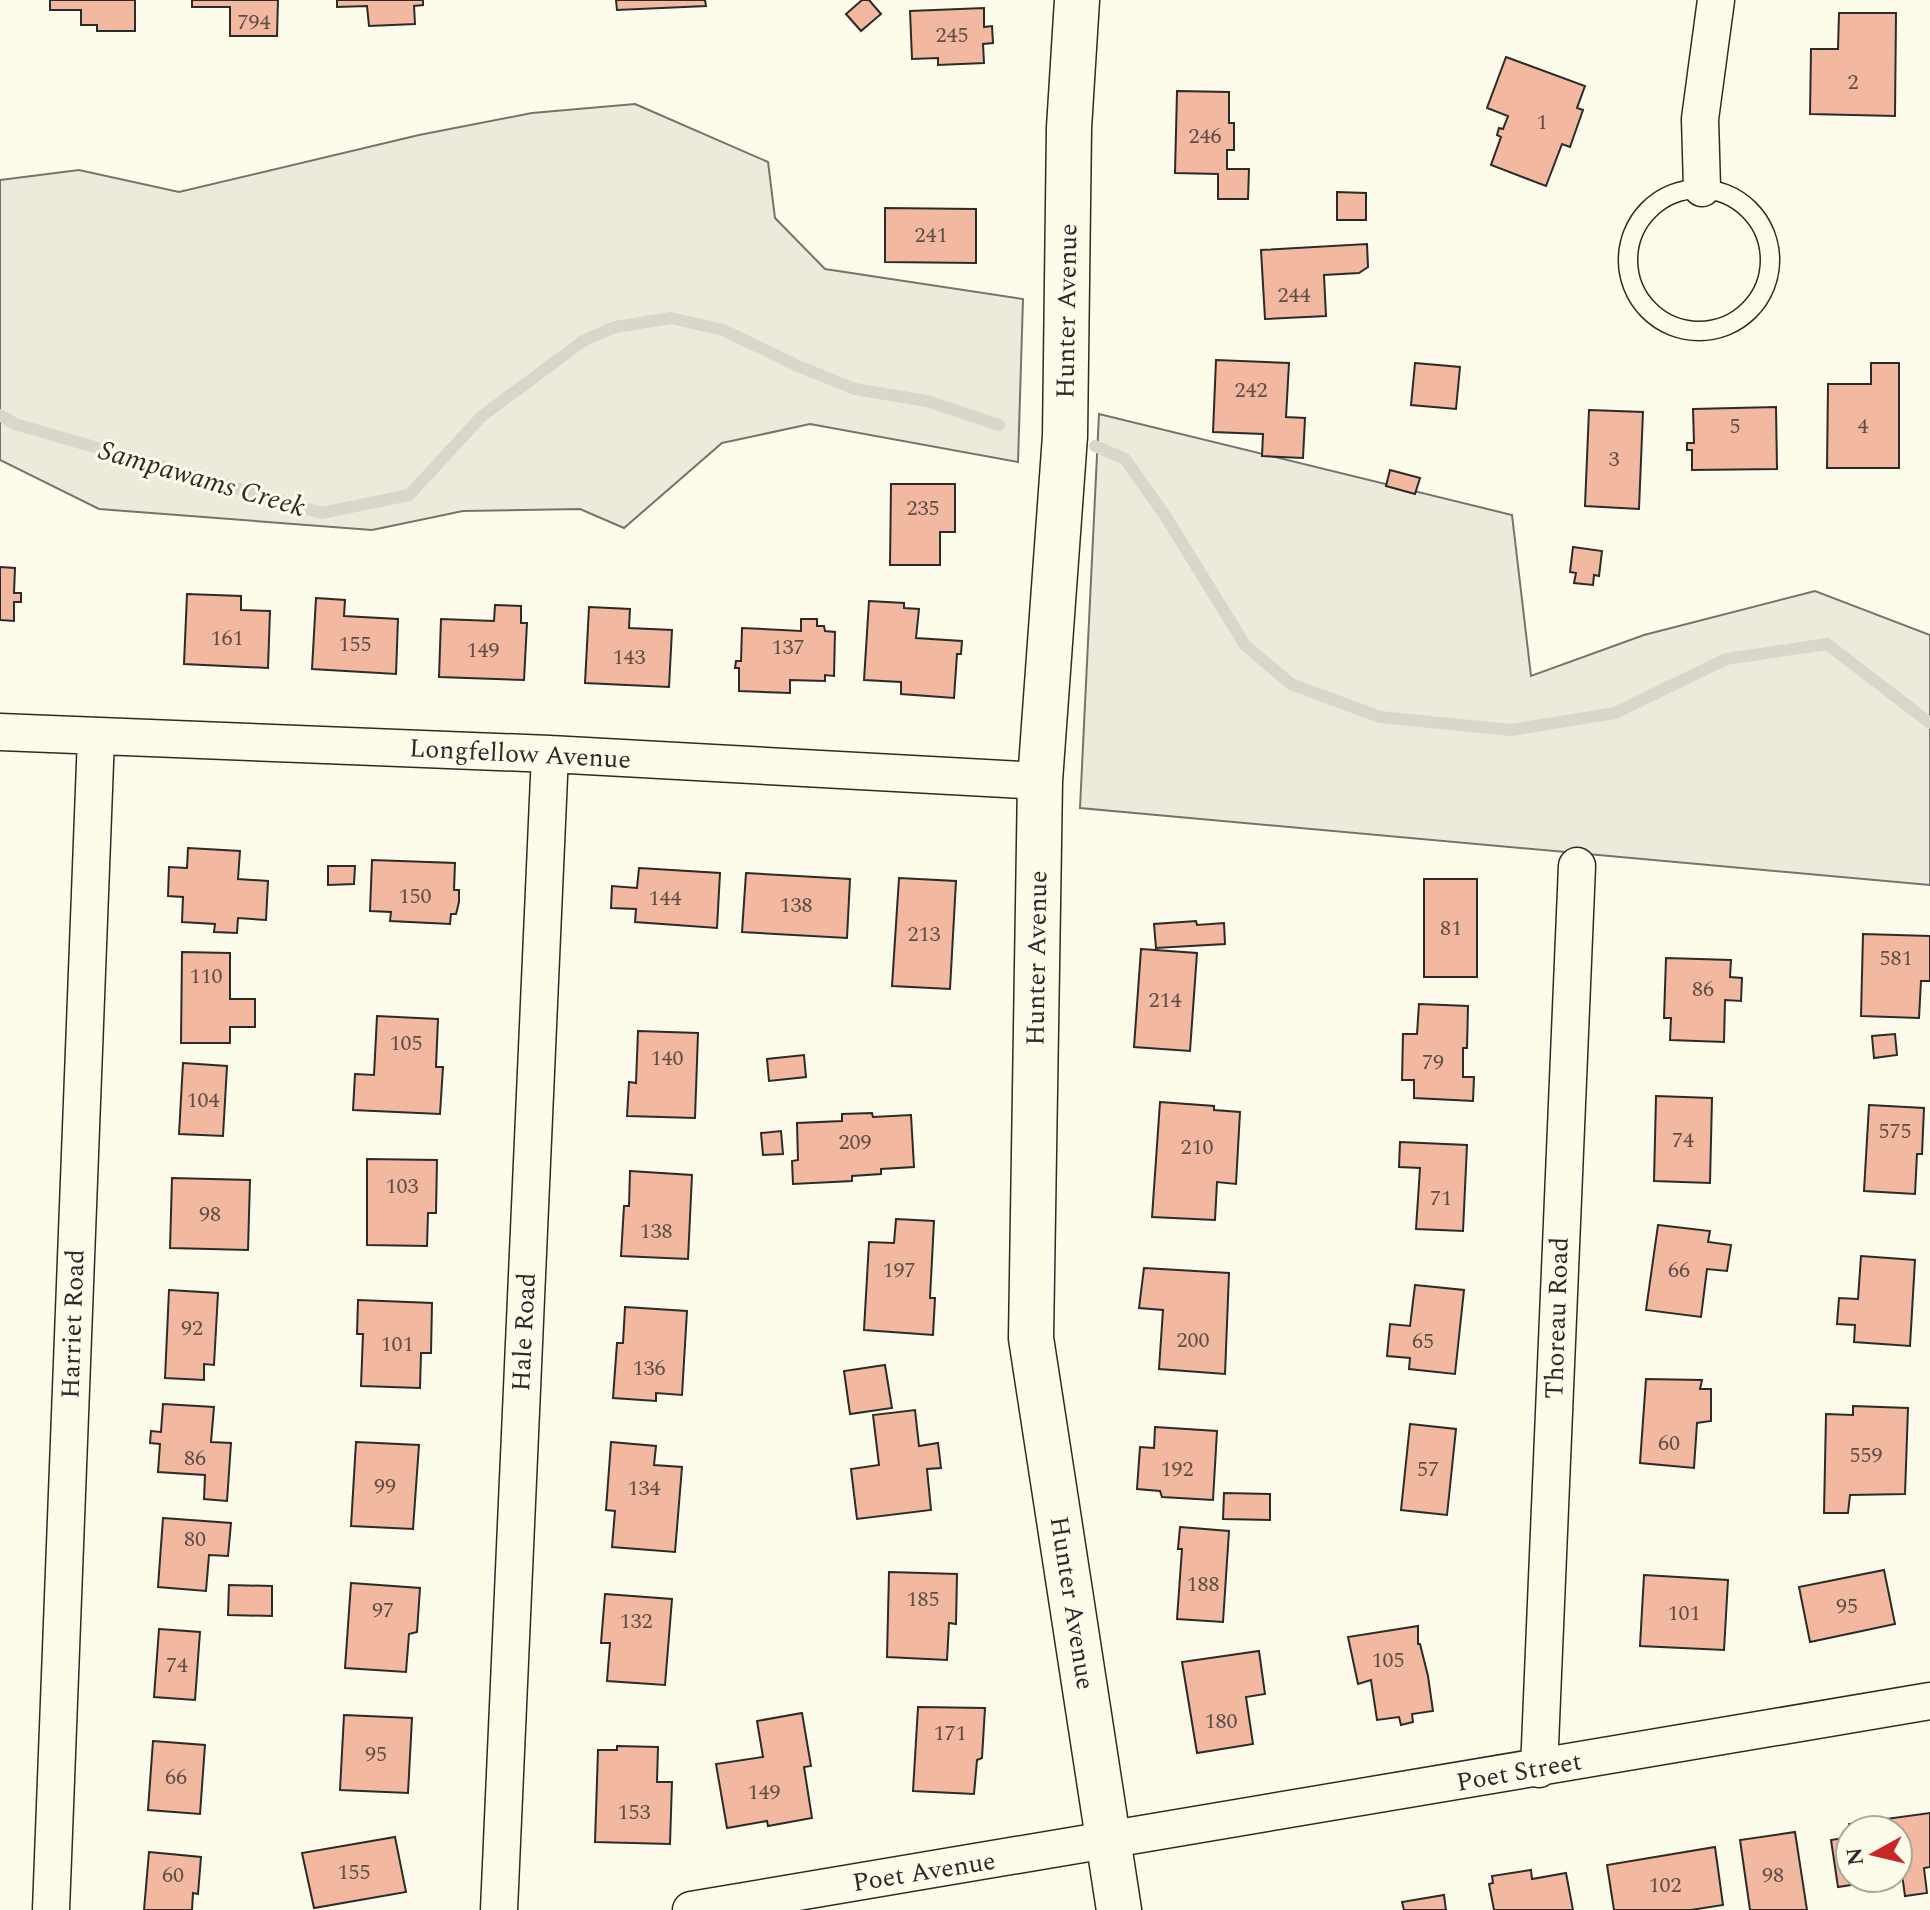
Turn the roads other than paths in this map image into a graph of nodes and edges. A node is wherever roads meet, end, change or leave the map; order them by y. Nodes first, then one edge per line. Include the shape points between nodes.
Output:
1 (1077, 0) edge
2 (1716, 0) edge
3 (1702, 188) junction
4 (0, 732) edge
5 (96, 737) junction
6 (550, 754) junction
7 (1040, 781) junction
8 (1577, 866) dead end
9 (1930, 1701) edge
10 (1539, 1769) junction
11 (1108, 1842) junction
12 (51, 1910) edge
13 (499, 1910) edge
14 (691, 1910) edge
15 (1119, 1910) edge

1 - 7 street, Hunter Avenue via 1069,128 1065,436
2 - 3 street via 1700,119
3 - 3 lane via 1746,205 1770,247 1770,272 1762,295 1747,314 1726,327 1702,332 1679,329 1642,304 1628,261 1631,238 1657,202
4 - 5 street, Longfellow Avenue
5 - 6 street, Longfellow Avenue
5 - 12 street, Harriet Road
6 - 7 street, Longfellow Avenue
6 - 13 street, Hale Road
7 - 11 street, Hunter Avenue via 1031,1338
8 - 10 street, Thoreau Road
9 - 10 street, Poet Street
10 - 11 street, Poet Street
11 - 14 street, Poet Avenue
11 - 15 street, Hunter Avenue

